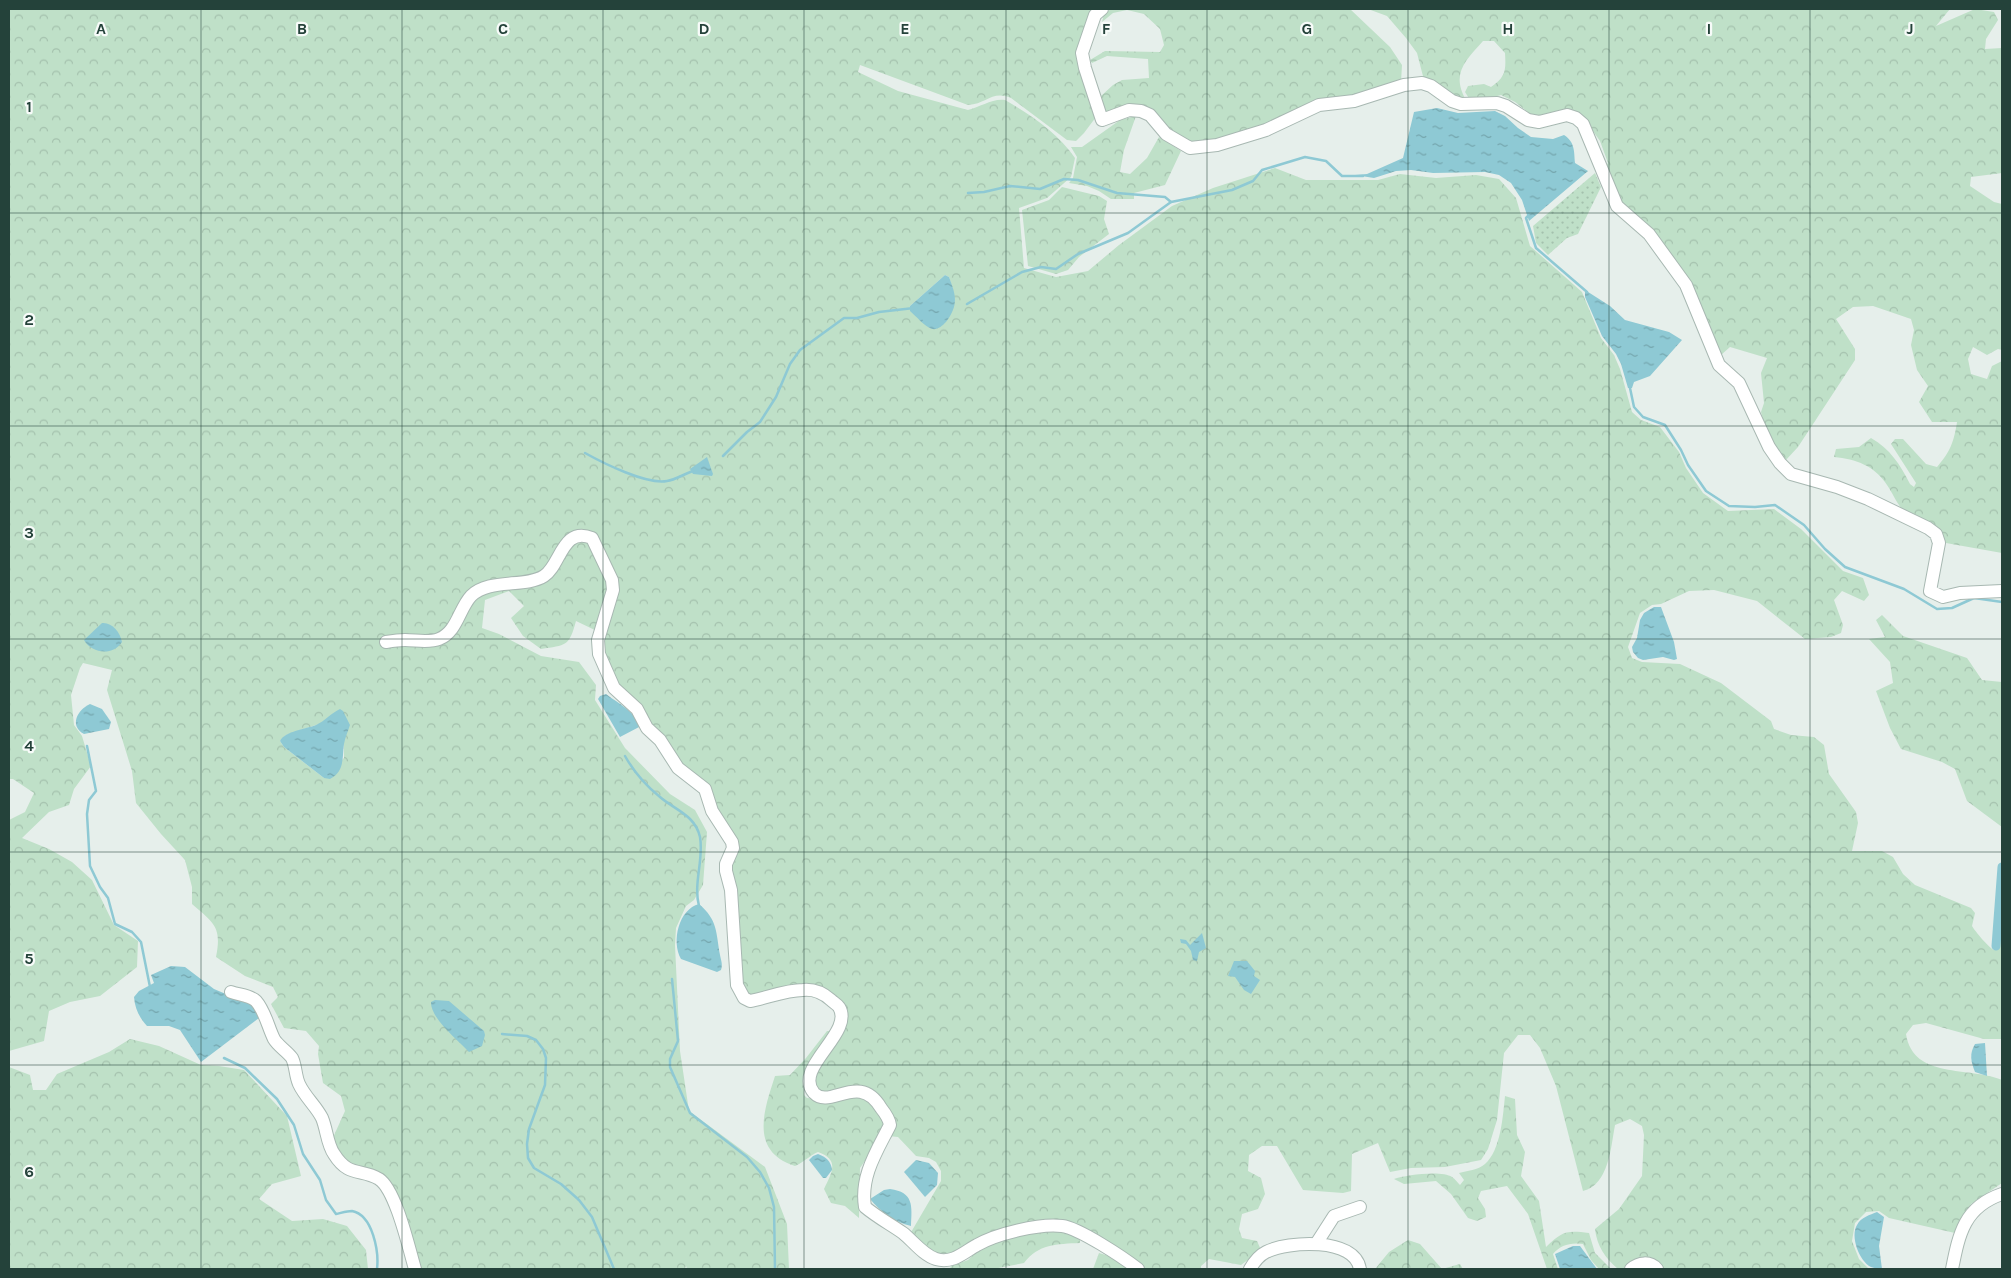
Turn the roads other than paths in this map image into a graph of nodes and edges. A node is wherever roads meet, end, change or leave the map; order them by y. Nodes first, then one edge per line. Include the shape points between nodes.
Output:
1 (1102, 9) edge
2 (2002, 591) edge
3 (386, 642) dead end
4 (231, 992) dead end
5 (2002, 1194) edge
6 (1360, 1207) dead end
7 (1316, 1244) junction
8 (415, 1269) edge
9 (1138, 1269) edge
10 (1250, 1269) edge
11 (1360, 1269) edge
12 (1631, 1269) edge
13 (1657, 1269) edge
14 (1952, 1269) edge

1 - 2 street via 1095,15 1082,52 1102,120 1129,110 1140,111 1150,115 1166,134 1190,148 1216,145 1266,130 1319,105 1354,101 1404,85 1422,83 1452,102 1497,103 1528,120 1539,122 1567,115 1576,118 1583,124 1617,206 1649,234 1686,285 1719,365 1740,383 1769,447 1780,463 1792,474 1868,499 1936,534 1939,543 1930,591 1943,597
3 - 9 street via 440,639 450,630 471,596 483,589 536,580 551,570 562,548 576,537 592,538 612,580 613,590 598,640 599,654 614,688 636,709 678,768 705,790 712,811 732,842 726,871 731,890 739,992 750,1001 800,990 818,991 825,995 839,1007 842,1016 840,1026 812,1070 812,1089 822,1097 865,1092 878,1103 889,1120 890,1125 866,1174 863,1194 866,1206 936,1260 961,1256 997,1235 1064,1226 1119,1254
4 - 8 street via 254,999 259,1005 275,1041 294,1063 305,1097 322,1118 337,1159 349,1170 372,1175 385,1184 395,1204
5 - 14 street via 1969,1216 1958,1240
6 - 7 street via 1334,1216
7 - 10 street via 1277,1247 1259,1257
7 - 11 street via 1339,1247 1352,1253
12 - 13 street via 1647,1263

